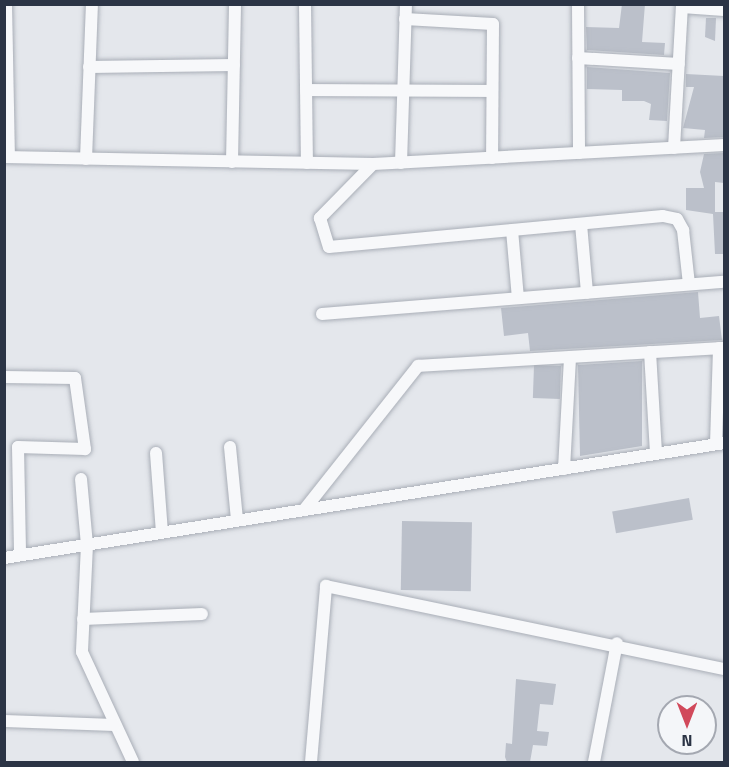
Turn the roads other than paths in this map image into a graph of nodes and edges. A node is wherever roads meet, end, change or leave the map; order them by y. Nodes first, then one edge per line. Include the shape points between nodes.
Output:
1 (6, 4) edge
2 (92, 4) edge
3 (235, 4) edge
4 (305, 4) edge
5 (406, 4) edge
6 (578, 4) edge
7 (682, 6) edge
8 (724, 10) edge
9 (405, 19) junction
10 (578, 58) junction
11 (679, 64) junction
12 (234, 65) junction
13 (89, 67) junction
14 (306, 90) junction
15 (403, 91) junction
16 (492, 91) junction
17 (492, 143) junction
18 (724, 145) edge
19 (674, 148) junction
20 (579, 153) junction
21 (7, 157) edge
22 (492, 158) junction
23 (86, 159) junction
24 (479, 159) junction
25 (232, 162) junction
26 (307, 163) junction
27 (401, 163) junction
28 (373, 164) junction
29 (581, 224) junction
30 (512, 230) junction
31 (724, 282) edge
32 (689, 284) junction
33 (587, 293) junction
34 (518, 298) junction
35 (322, 314) dead end
36 (722, 348) edge
37 (650, 352) junction
38 (570, 357) junction
39 (4, 377) edge
40 (720, 444) edge
41 (230, 447) dead end
42 (156, 453) dead end
43 (656, 454) junction
44 (564, 469) junction
45 (81, 479) dead end
46 (304, 510) junction
47 (237, 520) junction
48 (162, 532) junction
49 (87, 545) junction
50 (20, 555) junction
51 (4, 558) edge
52 (202, 614) dead end
53 (83, 619) junction
54 (616, 643) junction
55 (724, 669) edge
56 (4, 721) edge
57 (116, 725) junction
58 (133, 762) edge
59 (311, 762) edge
60 (594, 762) edge

1 - 21 street
2 - 13 street
3 - 12 street
4 - 14 street
5 - 9 street
6 - 10 street
7 - 8 street
7 - 11 street
9 - 15 street
9 - 16 street via 493,24
10 - 11 street
10 - 20 street
11 - 19 street
12 - 13 street
12 - 25 street
13 - 23 street
14 - 15 street
14 - 26 street
15 - 16 street
15 - 27 street
16 - 17 street
17 - 22 street
17 - 24 street
18 - 19 street
19 - 20 street
20 - 22 street
21 - 23 street
22 - 24 street
23 - 25 street
24 - 27 street
25 - 26 street
26 - 28 street
27 - 28 street
28 - 30 street via 320,218 328,247
29 - 30 street
29 - 32 street via 663,216 677,219
29 - 33 street
30 - 34 street
31 - 32 street
32 - 33 street
33 - 34 street
34 - 35 street
36 - 37 street
36 - 40 street
37 - 38 street
37 - 43 street
38 - 44 street
38 - 46 street via 418,366
39 - 50 street via 75,378 86,449 18,447
40 - 43 street
41 - 47 street
42 - 48 street
43 - 44 street
44 - 46 street
45 - 49 street
46 - 47 street
47 - 48 street
48 - 49 street
49 - 50 street
49 - 53 street
50 - 51 street
52 - 53 street
53 - 57 street via 82,651
54 - 55 street
54 - 59 street via 326,586
54 - 60 street
56 - 57 street
57 - 58 street

